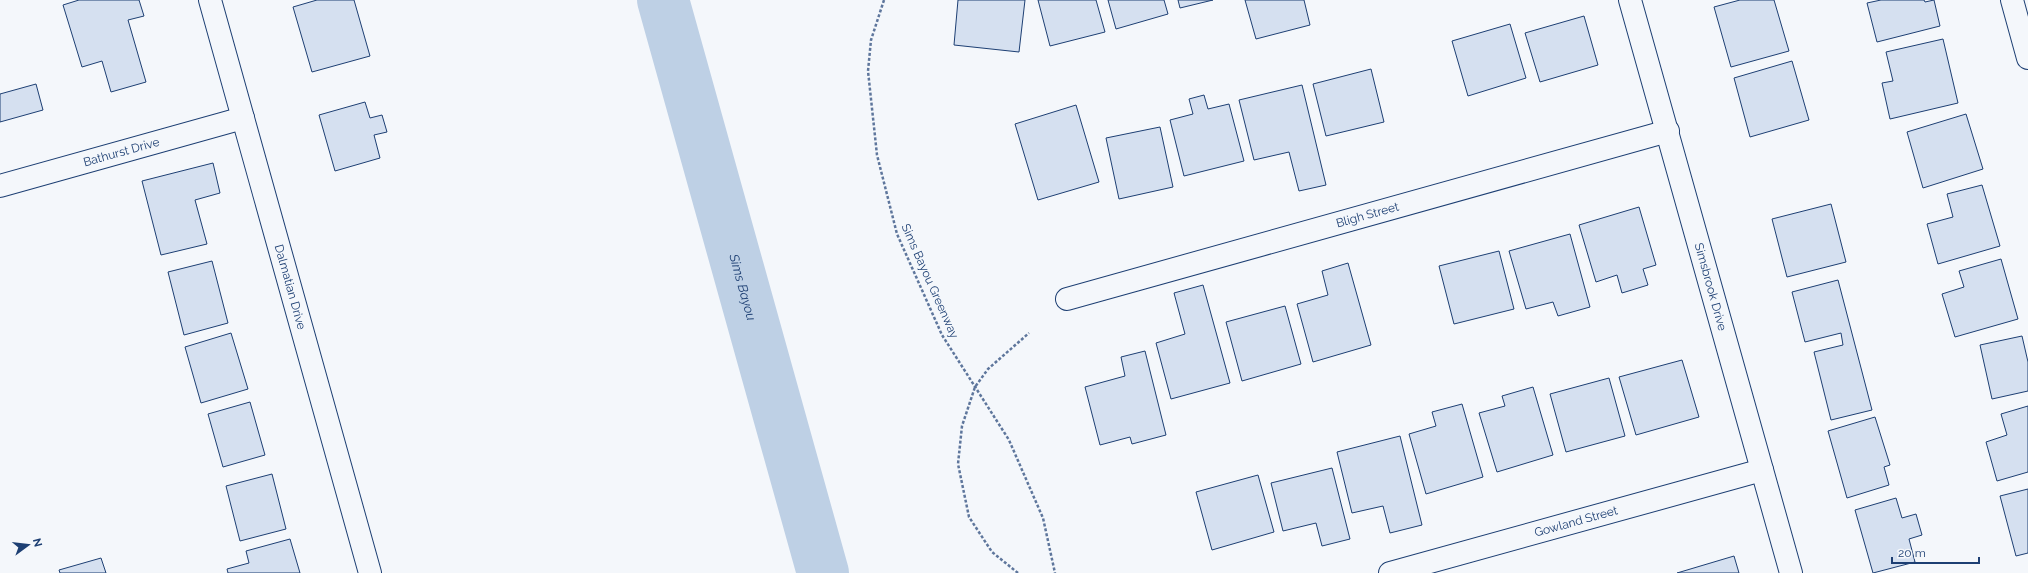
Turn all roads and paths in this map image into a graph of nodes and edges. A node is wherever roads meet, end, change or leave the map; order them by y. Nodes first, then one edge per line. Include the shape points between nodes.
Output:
1 (210, 0) edge
2 (884, 0) edge
3 (1630, 0) edge
4 (2012, 0) edge
5 (2028, 58) edge
6 (243, 118) junction
7 (1668, 131) junction
8 (0, 186) edge
9 (1067, 299) dead end
10 (1028, 333) dead end
11 (975, 387) junction
12 (1762, 470) junction
13 (370, 573) edge
14 (1018, 573) edge
15 (1055, 573) edge
16 (1390, 573) edge
17 (1791, 573) edge

1 - 6 street, Dalmatian Drive
2 - 11 path, Sims Bayou Greenway via 872,40 868,71 876,155 897,234 942,335
3 - 7 street, Simsbrook Drive
4 - 5 street
6 - 8 street, Bathurst Drive
6 - 13 street, Dalmatian Drive
7 - 9 street, Bligh Street
7 - 12 street, Simsbrook Drive
10 - 11 path via 988,369
11 - 14 path via 962,426 958,464 969,517 992,552
11 - 15 path, Sims Bayou Greenway via 1009,440 1043,518
12 - 16 street, Gowland Street
12 - 17 street, Simsbrook Drive

